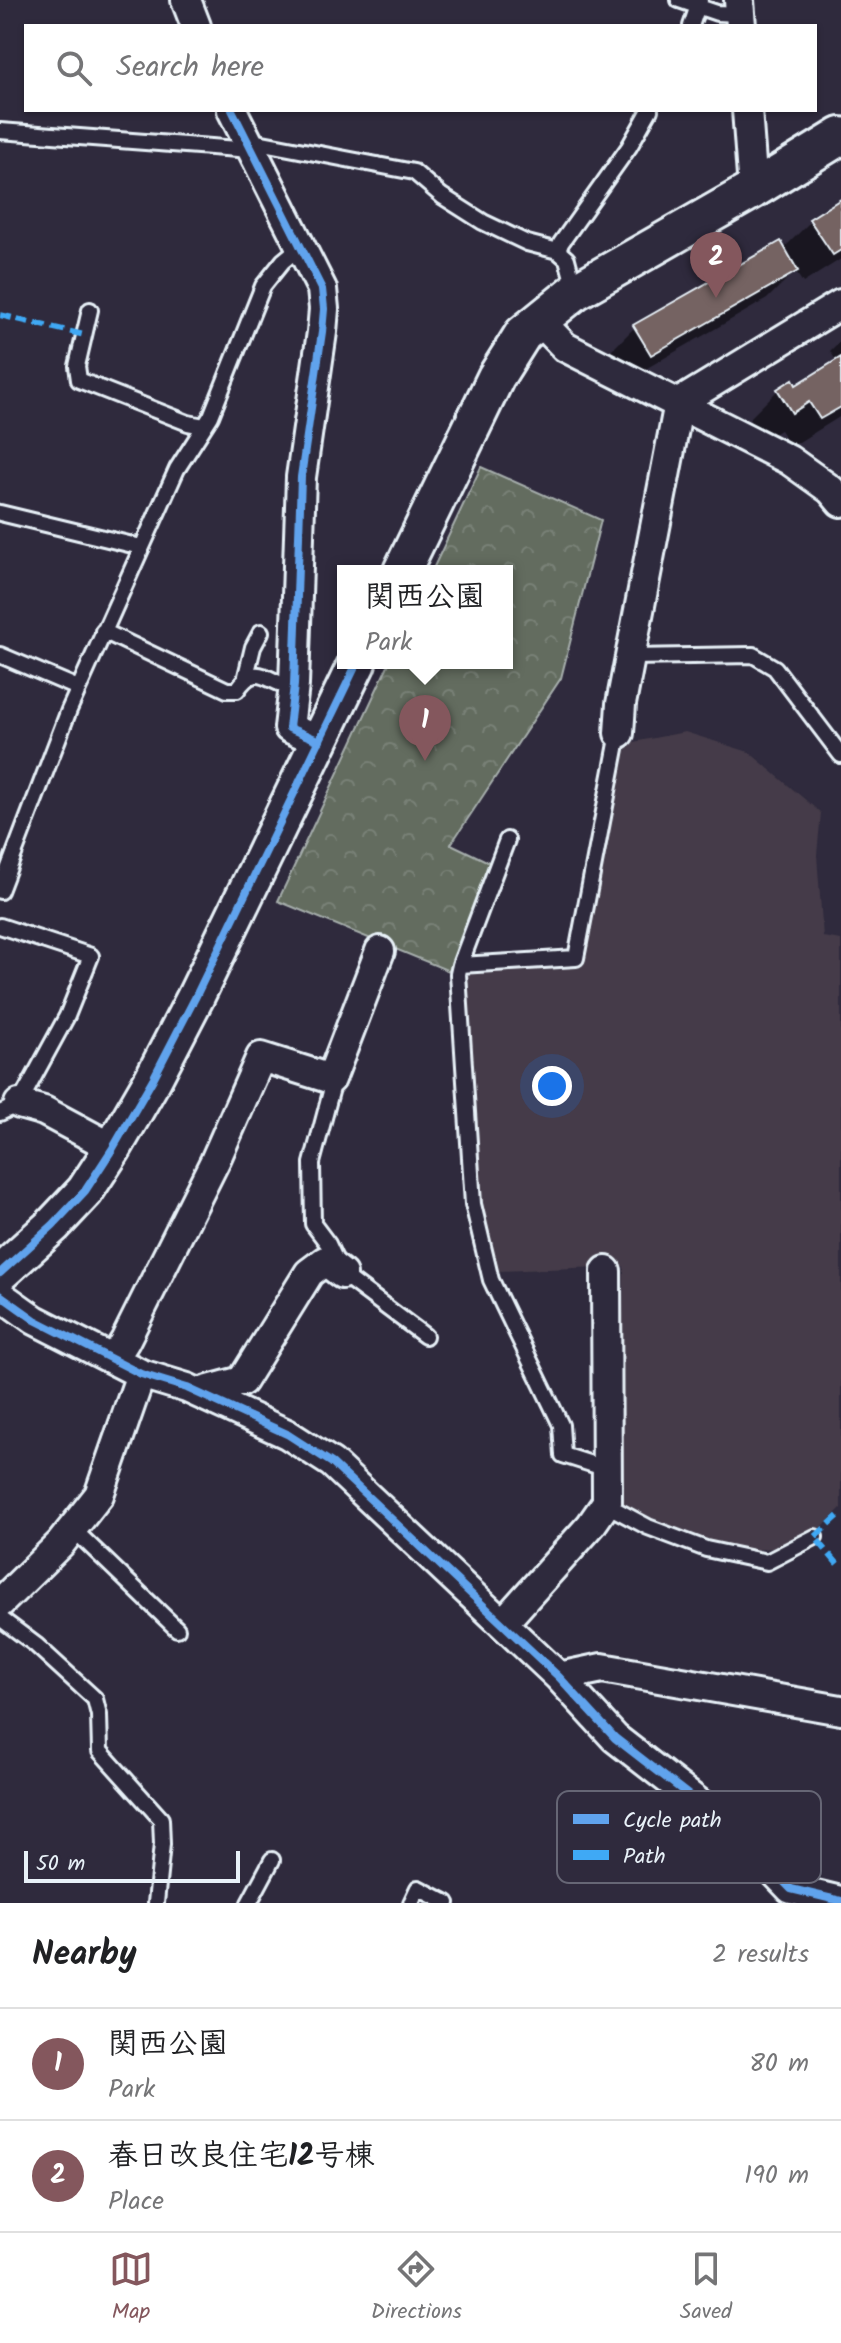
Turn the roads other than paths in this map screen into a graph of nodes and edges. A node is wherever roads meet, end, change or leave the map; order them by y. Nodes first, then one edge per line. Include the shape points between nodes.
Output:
1 (186, 0) edge
2 (679, 0) edge
3 (698, 4) edge
4 (740, 13) edge
5 (195, 24) edge
6 (692, 24) edge
7 (233, 112) edge
8 (649, 112) edge
9 (747, 112) edge
10 (0, 131) edge
11 (841, 136) edge
12 (249, 145) junction
13 (753, 190) junction
14 (300, 247) junction
15 (558, 251) junction
16 (576, 291) junction
17 (841, 304) edge
18 (90, 310) dead end
19 (539, 320) junction
20 (679, 403) junction
21 (204, 426) junction
22 (841, 502) edge
23 (0, 513) edge
24 (141, 547) junction
25 (405, 565) edge
26 (103, 631) junction
27 (261, 632) dead end
28 (0, 655) edge
29 (631, 657) junction
30 (354, 669) edge
31 (246, 676) junction
32 (78, 688) junction
33 (294, 688) junction
34 (619, 733) joint
35 (320, 741) junction
36 (841, 755) edge
37 (507, 840) dead end
38 (0, 891) edge
39 (0, 926) edge
40 (380, 951) dead end
41 (460, 965) junction
42 (331, 1079) junction
43 (10, 1109) edge
44 (113, 1148) junction
45 (606, 1271) dead end
46 (0, 1273) edge
47 (342, 1274) junction
48 (0, 1295) edge
49 (425, 1336) dead end
50 (113, 1360) junction
51 (141, 1374) junction
52 (198, 1393) junction
53 (607, 1469) junction
54 (605, 1504) junction
55 (73, 1529) junction
56 (815, 1537) dead end
57 (0, 1603) edge
58 (0, 1618) edge
59 (503, 1623) junction
60 (177, 1629) dead end
61 (559, 1677) junction
62 (841, 1710) edge
63 (683, 1791) edge
64 (272, 1860) dead end
65 (791, 1896) edge
66 (841, 1901) edge
67 (156, 1903) edge
68 (249, 1903) edge
69 (411, 1903) edge
70 (447, 1903) edge

1 - 5 street
2 - 3 lane
3 - 4 lane via 717,13
3 - 6 lane
7 - 12 street
8 - 15 lane
9 - 13 street
10 - 12 lane
11 - 13 street
12 - 14 street
12 - 15 lane via 414,172 483,222
13 - 16 street
14 - 21 lane via 263,286
14 - 33 street via 322,289 324,309 301,477
15 - 16 lane via 567,259
16 - 19 street
17 - 20 street
18 - 21 lane via 77,366 79,380
19 - 20 street via 565,347
19 - 25 street via 523,334 496,377
20 - 22 street via 789,460
20 - 29 street
21 - 24 lane via 177,469
23 - 24 lane
24 - 26 lane
26 - 31 lane via 227,690 237,690
26 - 32 lane
27 - 31 lane
28 - 32 lane
29 - 34 street
29 - 36 lane via 753,655 775,668
30 - 35 street
31 - 33 lane via 254,673
32 - 38 lane
33 - 35 street via 289,728
34 - 41 lane via 576,958
35 - 44 street via 181,1025
37 - 41 lane
39 - 43 lane via 91,956 67,1016
40 - 42 street
41 - 53 lane via 473,1204 491,1280 561,1425 563,1455
42 - 47 lane via 312,1163 313,1224
42 - 50 street via 261,1057 215,1161
43 - 44 street via 44,1111
44 - 46 street via 85,1191
45 - 53 street
47 - 49 lane
47 - 52 street via 325,1261 309,1273 242,1381
48 - 50 street via 35,1320
50 - 51 street
51 - 52 street
51 - 55 street via 99,1495
52 - 59 street via 287,1434 332,1463
53 - 54 street
54 - 56 lane via 706,1549 767,1562
54 - 59 street
55 - 57 street
55 - 60 lane
58 - 67 lane via 95,1699 100,1751 161,1819
59 - 61 street
61 - 62 street via 602,1668
61 - 63 street via 615,1738
64 - 68 lane
65 - 66 street
69 - 70 lane via 418,1888

